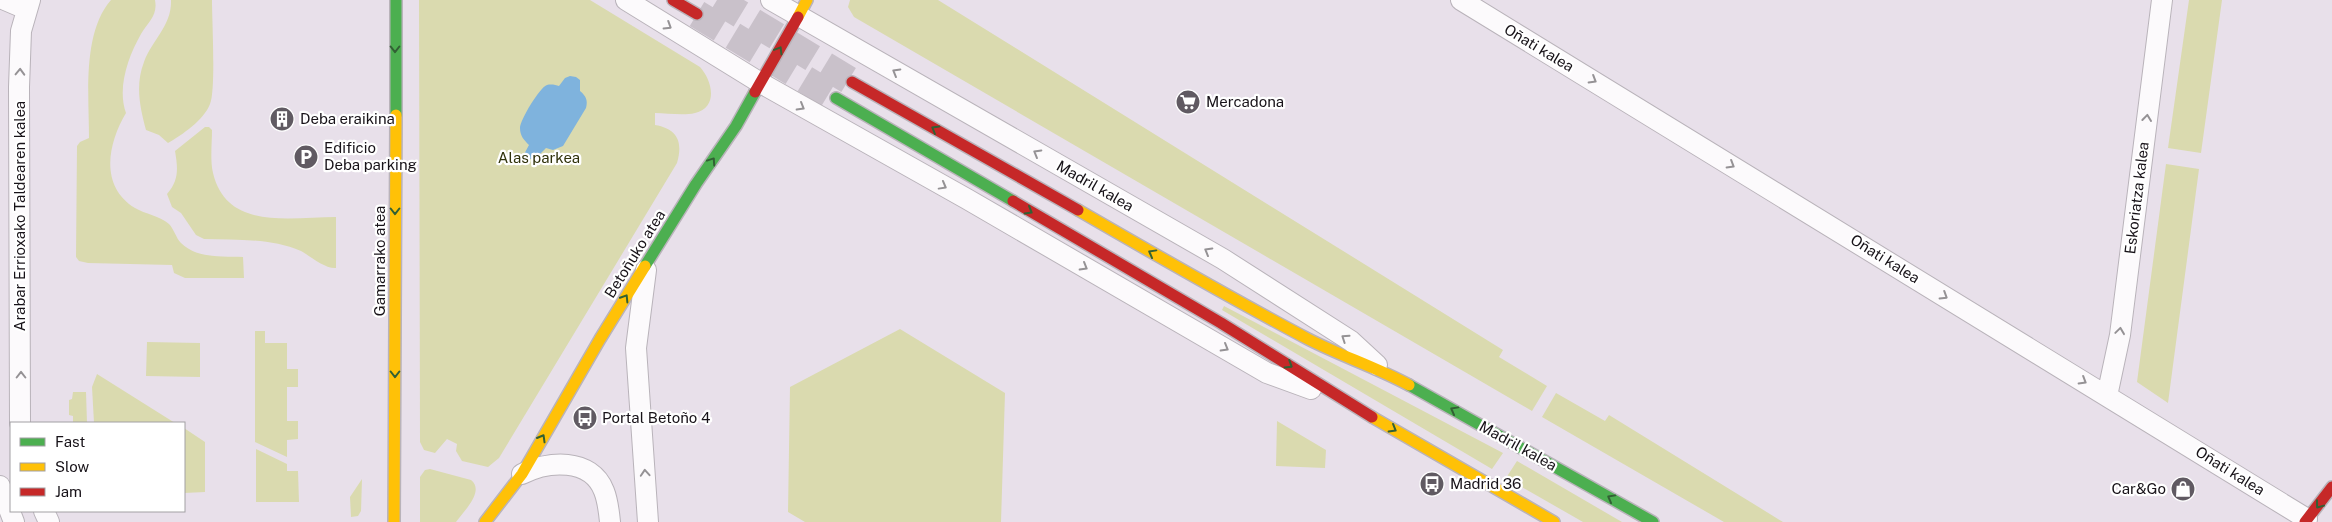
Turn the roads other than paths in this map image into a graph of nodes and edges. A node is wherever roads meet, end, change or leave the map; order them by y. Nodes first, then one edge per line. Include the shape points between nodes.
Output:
1 (5, 0) edge
2 (396, 0) edge
3 (626, 0) edge
4 (673, 0) edge
5 (771, 0) edge
6 (1461, 0) edge
7 (2162, 0) edge
8 (28, 4) edge
9 (803, 8) edge
10 (696, 14) tunnel mouth
11 (759, 82) junction
12 (852, 82) tunnel mouth
13 (836, 98) tunnel mouth
14 (647, 262) junction
15 (1382, 370) junction
16 (2107, 396) junction
17 (1351, 404) junction
18 (20, 422) edge
19 (522, 474) junction
20 (0, 486) edge
21 (2332, 487) edge
22 (10, 512) edge
23 (2306, 521) edge
24 (394, 522) edge
25 (485, 522) edge
26 (610, 522) edge
27 (648, 522) edge
28 (1554, 522) edge
29 (1653, 522) edge

1 - 8 street, Arabar Errioxako Taldearen kalea
2 -> 24 main road, Gamarrako atea
3 -> 11 street
4 - 10 main road
5 - 9 street, Madril kalea
6 -> 16 street, Oñati kalea
16 -> 7 street, Eskoriatza kalea via 2120,335
18 -> 8 street, Arabar Errioxako Taldearen kalea via 18,156 21,31
11 -> 9 main road, Betoñuko atea
15 -> 9 street, Madril kalea via 1351,341 1222,259
14 -> 11 main road, Betoñuko atea via 736,126
11 -> 17 street via 1267,373
15 -> 12 main road, Madril kalea via 1342,356 1251,309
13 -> 17 main road via 1222,322
19 -> 14 main road, Betoñuko atea
27 -> 14 street via 636,348
29 -> 15 main road, Madril kalea
16 - 23 street, Oñati kalea
17 -> 28 main road
19 - 25 main road, Betoñuko atea
19 - 26 street via 536,467 564,463 582,468 604,489
20 - 22 street
21 -> 23 main road

